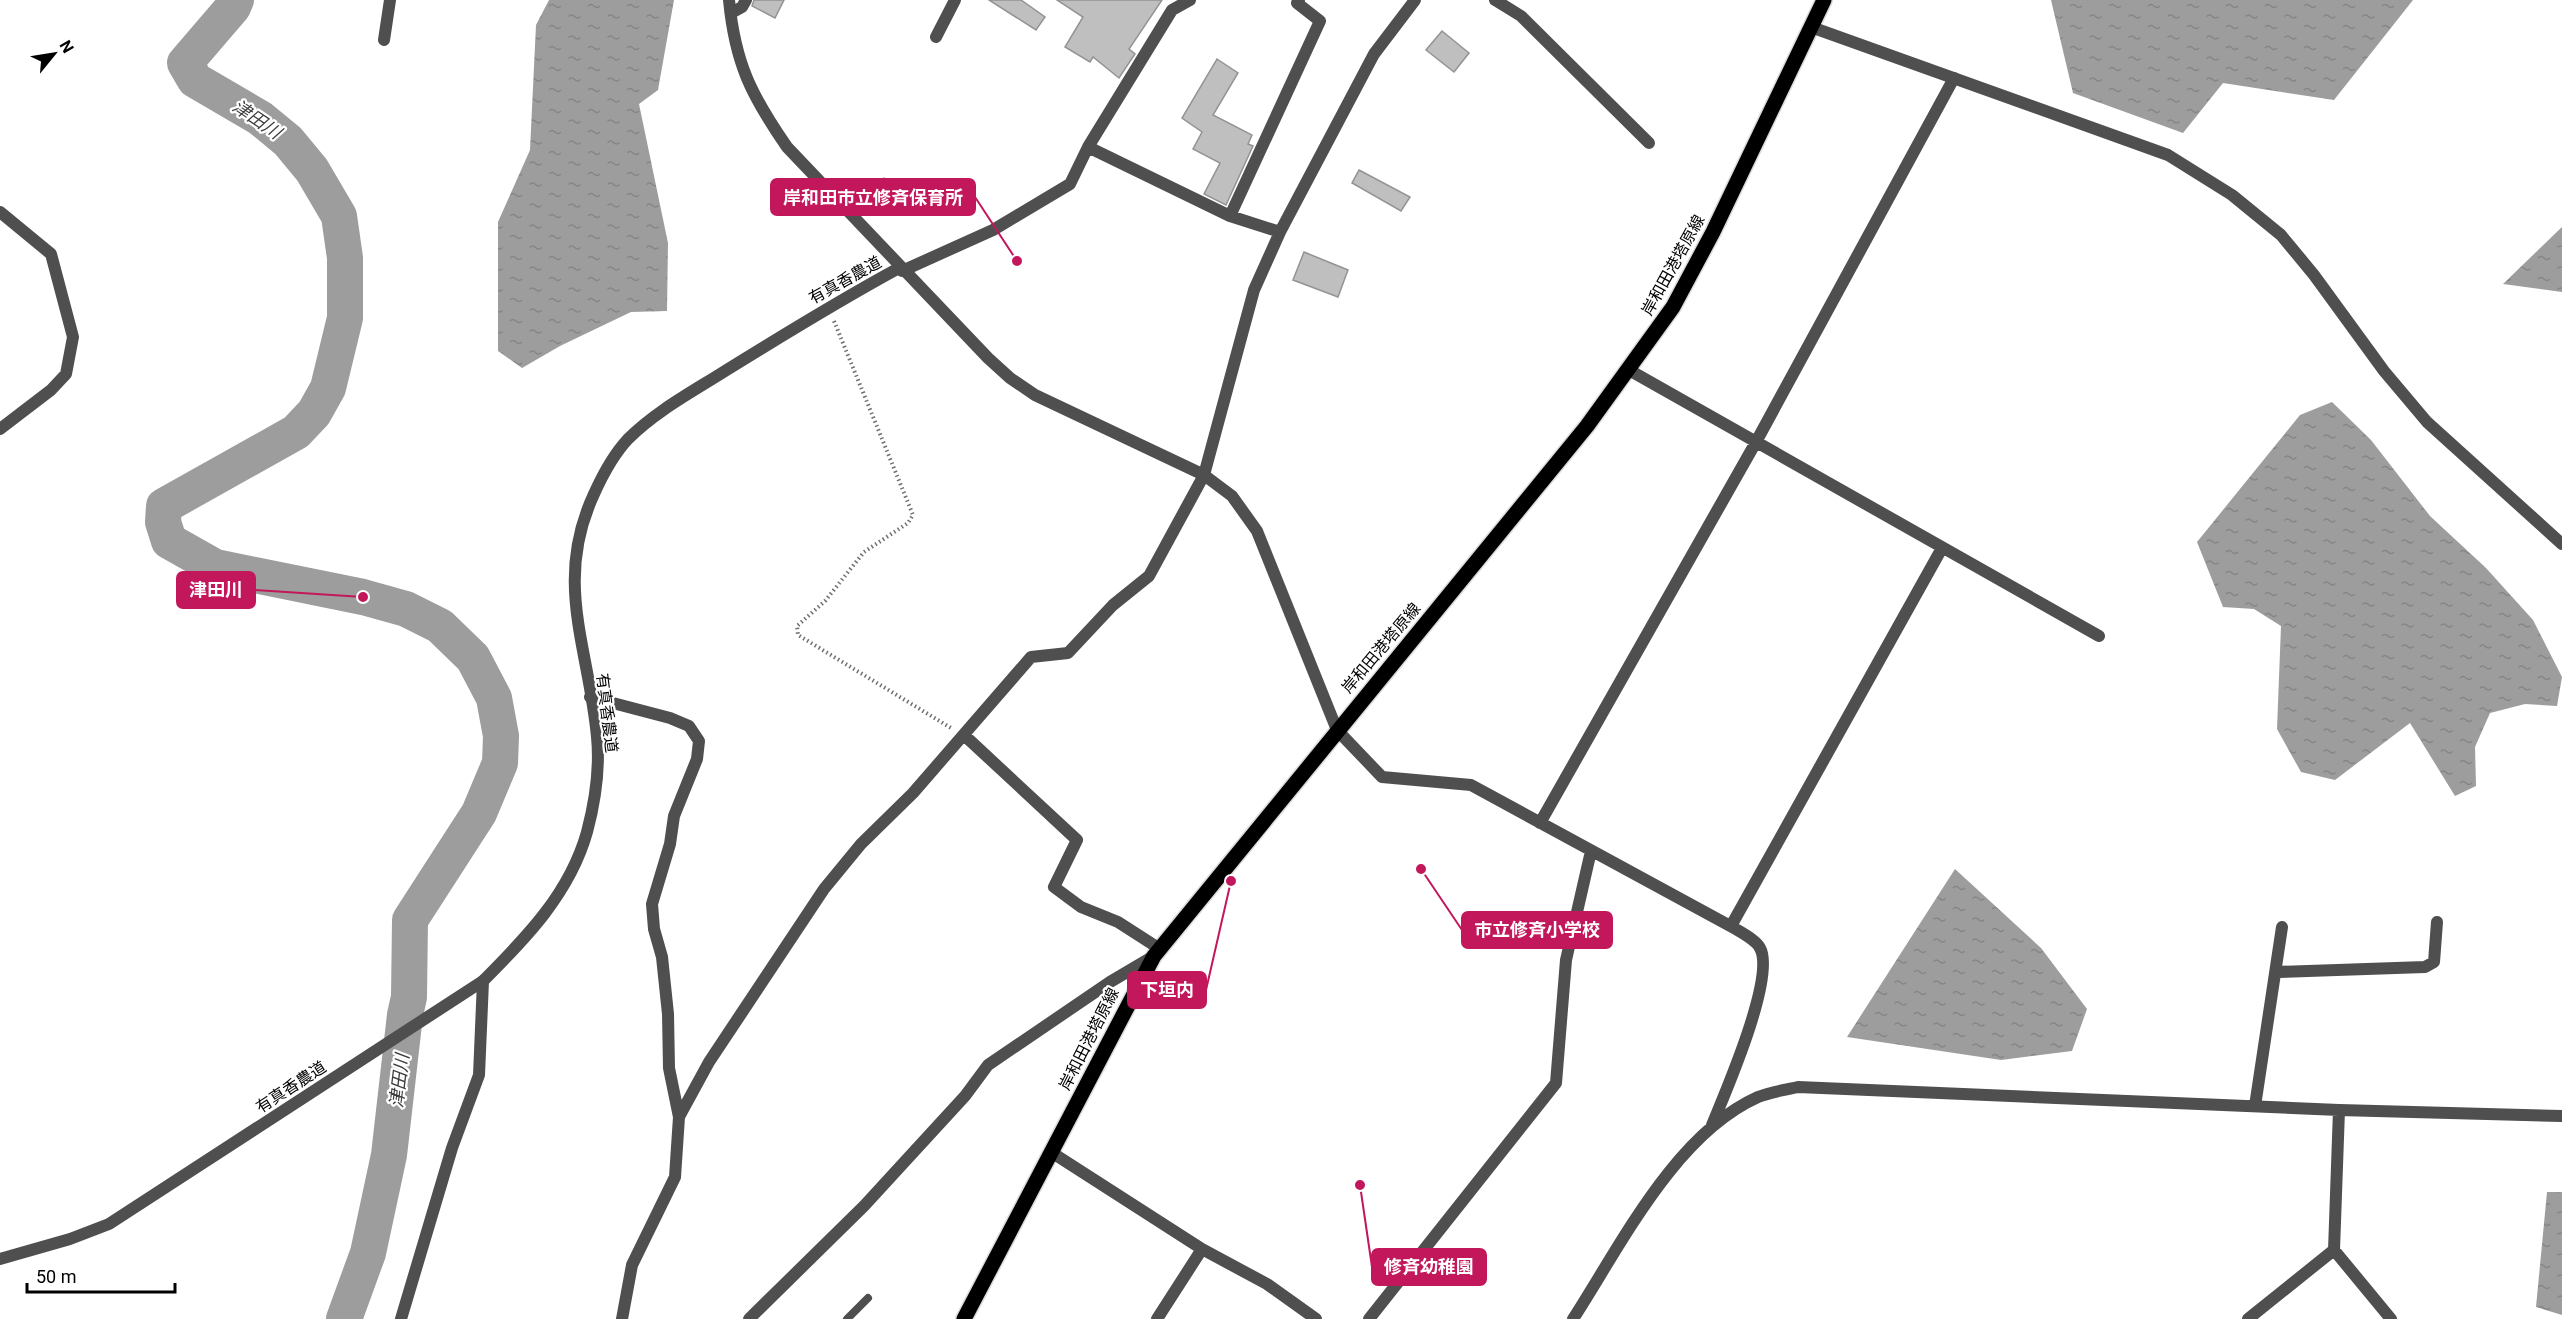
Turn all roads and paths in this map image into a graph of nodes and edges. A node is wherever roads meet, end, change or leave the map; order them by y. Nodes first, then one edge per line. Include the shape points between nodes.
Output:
1 (390, 0) edge
2 (729, 0) edge
3 (746, 0) edge
4 (955, 0) edge
5 (1299, 0) edge
6 (1415, 0) edge
7 (1495, 0) edge
8 (1824, 0) edge
9 (1186, 1) edge
10 (730, 13) junction
11 (1811, 27) junction
12 (936, 37) dead end
13 (384, 40) dead end
14 (1954, 78) junction
15 (1649, 143) dead end
16 (1088, 147) junction
17 (0, 212) edge
18 (1230, 216) junction
19 (1280, 232) junction
20 (901, 269) junction
21 (828, 307) junction
22 (1629, 370) junction
23 (0, 429) edge
24 (1755, 441) junction
25 (1204, 474) junction
26 (2562, 544) edge
27 (1942, 548) junction
28 (2099, 636) dead end
29 (590, 697) junction
30 (1337, 730) junction
31 (964, 735) junction
32 (1540, 823) junction
33 (1592, 851) junction
34 (2437, 922) dead end
35 (1731, 926) junction
36 (2282, 927) dead end
37 (1157, 952) junction
38 (2277, 972) junction
39 (483, 981) junction
40 (2255, 1106) junction
41 (2339, 1110) junction
42 (2562, 1116) edge
43 (679, 1117) junction
44 (1711, 1128) junction
45 (1051, 1152) junction
46 (1202, 1249) junction
47 (2334, 1250) junction
48 (0, 1259) edge
49 (868, 1298) dead end
50 (401, 1319) edge
51 (622, 1319) edge
52 (749, 1319) edge
53 (847, 1319) edge
54 (964, 1319) edge
55 (1157, 1319) edge
56 (1316, 1319) edge
57 (1370, 1319) edge
58 (1573, 1319) edge
59 (2248, 1319) edge
60 (2391, 1319) edge

1 - 13 street
2 - 10 street
3 - 10 street
4 - 12 street
5 - 18 street via 1297,3 1320,21
6 - 19 street via 1374,54
7 - 15 street via 1521,16
8 - 11 main road, 岸和田港塔原線
9 - 16 street, 有真香農道 via 1172,10
10 - 20 street via 741,69 761,110 787,147
11 - 14 street
11 - 22 main road, 岸和田港塔原線 via 1692,273
14 - 24 street
14 - 26 street via 2168,155 2232,195 2280,235 2427,422
16 - 18 street
16 - 20 street, 有真香農道 via 1070,184 993,230
17 - 23 street via 51,254 73,338 66,374
18 - 19 street
19 - 25 street via 1254,290
20 - 21 street, 有真香農道
20 - 25 street via 1010,378 1035,395
21 - 29 street, 有真香農道 via 662,411 627,440 605,469 574,552 576,617
21 - 31 path via 913,515 908,523 864,552 825,601 797,626 798,635
22 - 24 street
22 - 30 main road, 岸和田港塔原線
24 - 27 street
24 - 32 street
25 - 30 street via 1232,496 1257,531
25 - 31 street via 1149,576 1113,605 1068,653 1031,657
27 - 28 street
27 - 35 street
29 - 39 street, 有真香農道 via 597,737 597,780 587,833 551,906 528,936
29 - 43 street via 669,718 688,726 699,741 697,759 674,816 652,904 663,969 669,1068
30 - 32 street via 1382,777 1471,785
30 - 37 main road, 岸和田港塔原線
31 - 37 street via 1077,840 1054,887 1081,907 1118,922
31 - 43 street via 824,889 709,1062
32 - 33 street
33 - 35 street
33 - 57 street via 1566,960 1556,1083
34 - 38 street via 2434,962 2425,967
35 - 44 street via 1760,946 1764,960 1749,1037
36 - 38 street
37 - 45 main road, 岸和田港塔原線
37 - 52 street via 988,1065 965,1096 864,1206
38 - 40 street
39 - 48 street, 有真香農道 via 109,1224
39 - 50 street via 479,1075 452,1148
40 - 41 street
40 - 44 street via 1798,1087 1759,1096
41 - 42 street
41 - 47 street
43 - 51 street via 675,1177 632,1266
44 - 58 street via 1693,1143 1662,1181
45 - 46 street
45 - 54 main road, 岸和田港塔原線
46 - 55 street
46 - 56 street via 1266,1284
47 - 59 street
47 - 60 street
49 - 53 lane

